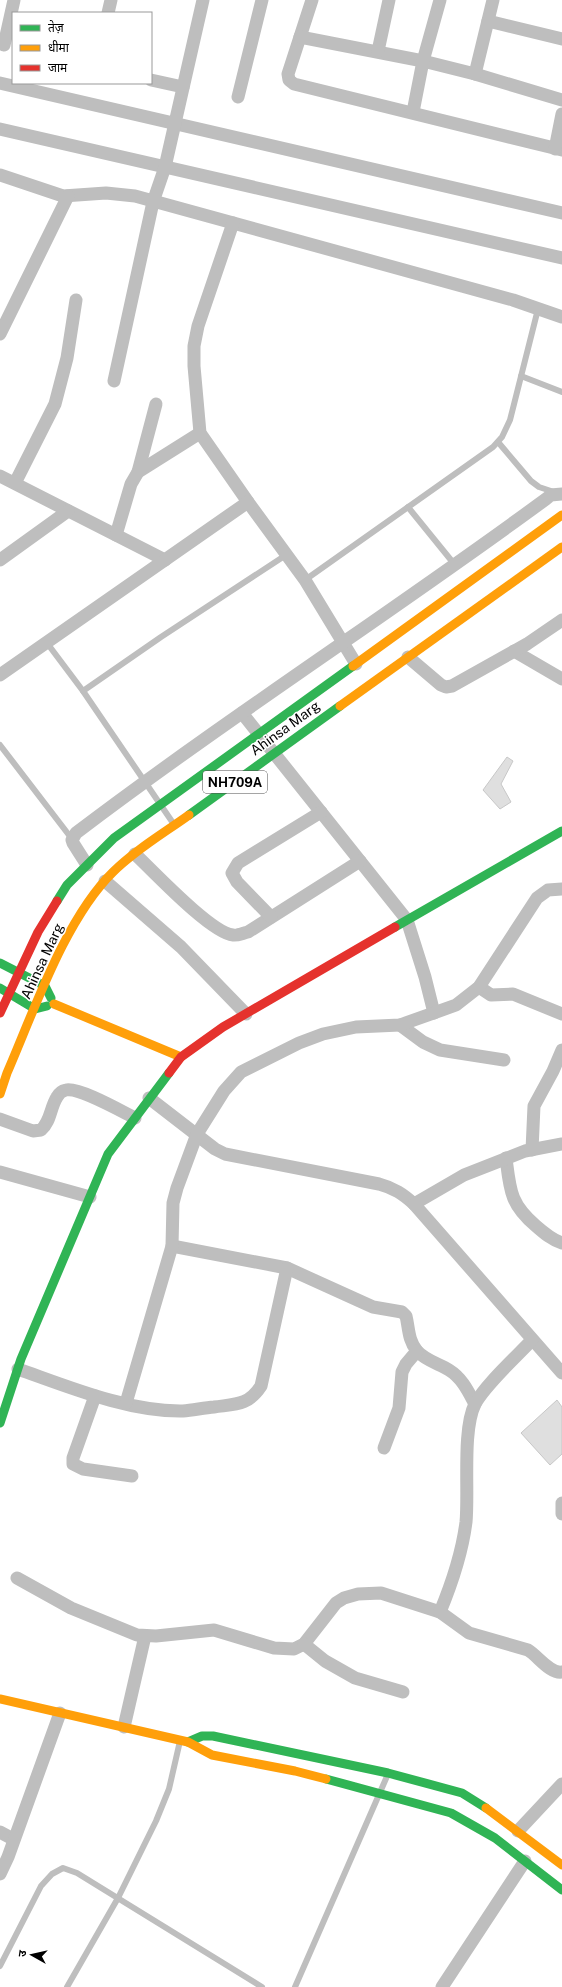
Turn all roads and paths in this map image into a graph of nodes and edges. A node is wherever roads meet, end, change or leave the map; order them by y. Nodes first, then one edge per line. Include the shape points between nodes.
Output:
1 (111, 0) edge
2 (202, 0) edge
3 (262, 0) edge
4 (312, 0) edge
5 (389, 0) edge
6 (440, 0) edge
7 (492, 0) edge
8 (9, 2) edge
9 (108, 12) edge
10 (488, 21) junction
11 (300, 37) junction
12 (562, 39) edge
13 (6, 46) edge
14 (378, 51) junction
15 (423, 62) junction
16 (475, 74) junction
17 (152, 80) edge
18 (0, 83) edge
19 (183, 87) junction
20 (238, 97) dead end
21 (562, 100) edge
22 (413, 112) junction
23 (562, 114) edge
24 (174, 124) junction
25 (0, 129) edge
26 (558, 150) edge
27 (165, 167) junction
28 (0, 175) edge
29 (68, 196) junction
30 (153, 202) junction
31 (562, 213) edge
32 (233, 223) junction
33 (562, 258) edge
34 (76, 300) dead end
35 (538, 309) junction
36 (562, 317) edge
37 (0, 334) edge
38 (521, 376) junction
39 (114, 381) dead end
40 (562, 392) edge
41 (156, 404) dead end
42 (200, 433) junction
43 (498, 442) junction
44 (138, 472) junction
45 (0, 476) edge
46 (15, 483) junction
47 (561, 493) edge
48 (248, 502) junction
49 (408, 508) junction
50 (68, 510) junction
51 (562, 516) edge
52 (116, 535) junction
53 (562, 547) edge
54 (286, 555) junction
55 (0, 560) edge
56 (165, 560) junction
57 (455, 566) junction
58 (305, 580) junction
59 (562, 620) edge
60 (47, 642) junction
61 (343, 642) junction
62 (514, 651) junction
63 (408, 657) junction
64 (356, 664) junction
65 (0, 675) edge
66 (562, 679) edge
67 (83, 691) junction
68 (242, 713) junction
69 (259, 734) junction
70 (0, 745) edge
71 (274, 753) junction
72 (143, 782) junction
73 (159, 806) junction
74 (321, 812) junction
75 (174, 826) junction
76 (562, 831) edge
77 (72, 840) junction
78 (135, 854) junction
79 (360, 861) junction
80 (87, 865) junction
81 (106, 881) junction
82 (562, 889) edge
83 (271, 917) junction
84 (408, 920) junction
85 (0, 963) edge
86 (19, 972) junction
87 (45, 986) junction
88 (479, 987) junction
89 (0, 988) edge
90 (10, 992) junction
91 (54, 1004) junction
92 (35, 1009) junction
93 (0, 1013) edge
94 (434, 1013) junction
95 (246, 1014) junction
96 (562, 1014) edge
97 (400, 1024) junction
98 (562, 1050) edge
99 (181, 1057) junction
100 (504, 1060) dead end
101 (0, 1094) edge
102 (149, 1098) junction
103 (135, 1118) junction
104 (0, 1120) edge
105 (197, 1134) junction
106 (562, 1144) edge
107 (532, 1150) junction
108 (506, 1158) junction
109 (0, 1172) edge
110 (90, 1197) junction
111 (414, 1204) junction
112 (562, 1243) edge
113 (172, 1246) junction
114 (287, 1268) junction
115 (532, 1340) junction
116 (417, 1350) junction
117 (18, 1369) junction
118 (562, 1374) edge
119 (0, 1391) edge
120 (10, 1393) junction
121 (95, 1396) junction
122 (126, 1403) junction
123 (475, 1404) junction
124 (0, 1423) edge
125 (384, 1448) dead end
126 (132, 1476) dead end
127 (562, 1503) edge
128 (562, 1514) edge
129 (17, 1578) dead end
130 (440, 1612) junction
131 (145, 1636) junction
132 (304, 1644) junction
133 (562, 1672) edge
134 (403, 1692) dead end
135 (0, 1699) edge
136 (60, 1713) junction
137 (124, 1727) junction
138 (184, 1741) junction
139 (388, 1773) junction
140 (562, 1784) edge
141 (379, 1792) junction
142 (518, 1831) junction
143 (0, 1832) edge
144 (13, 1839) junction
145 (526, 1861) junction
146 (562, 1865) edge
147 (0, 1874) edge
148 (562, 1890) edge
149 (118, 1898) junction
150 (0, 1966) edge
151 (66, 1987) edge
152 (262, 1987) edge
153 (295, 1987) edge
154 (442, 1987) edge

1 - 9 street
2 - 19 street
3 - 20 street
4 - 11 street
5 - 14 street
6 - 15 street
7 - 10 street
8 - 13 street
10 - 12 street
10 - 16 street
11 - 14 street
11 - 22 street via 288,74 294,84
14 - 15 street
15 - 16 street
15 - 22 street
16 - 21 street
17 - 19 street
18 - 24 street
19 - 24 street
22 - 26 street
23 - 26 street
24 - 27 street
24 - 31 street
25 - 27 street
27 - 30 street
27 - 33 street
28 - 29 street
29 - 30 street via 124,194
29 - 37 street
30 - 32 street
30 - 39 street
32 - 35 street
32 - 42 street via 198,326 194,346
34 - 46 street via 55,404
35 - 36 street
35 - 38 lane
38 - 40 lane
38 - 43 lane via 510,420
41 - 44 street
42 - 44 street
42 - 48 street
43 - 47 lane via 531,481 539,487
43 - 49 lane
44 - 52 street
45 - 46 street
46 - 50 street
47 - 57 street via 546,499
48 - 54 street
48 - 56 street
49 - 57 lane
49 - 58 lane
50 - 52 street
50 - 55 street
51 - 64 main road, Ahinsa Marg / NH709A
52 - 56 street
53 - 63 main road, Ahinsa Marg / NH709A
54 - 58 street
54 - 67 lane via 161,636
56 - 60 street
57 - 61 street
58 - 61 street
59 - 62 street
60 - 65 street
60 - 67 lane
61 - 64 street
61 - 68 street
62 - 63 street via 464,680 446,687
62 - 66 street
63 - 71 main road, Ahinsa Marg / NH709A
64 - 69 main road, Ahinsa Marg / NH709A
67 - 72 lane
68 - 69 street
68 - 72 street
69 - 71 street
69 - 73 main road, Ahinsa Marg / NH709A
70 - 77 lane
71 - 74 street
71 - 75 main road, Ahinsa Marg / NH709A
72 - 73 lane
72 - 77 street via 76,833
73 - 75 lane
73 - 80 main road, Ahinsa Marg / NH709A via 114,838
74 - 79 street
74 - 83 street via 238,863 232,873 237,882
75 - 78 main road, Ahinsa Marg / NH709A
76 - 84 main road
77 - 80 street
78 - 81 main road, Ahinsa Marg / NH709A
78 - 83 street via 214,927 225,933 234,936 248,932
79 - 83 street
79 - 84 street
80 - 86 main road, Ahinsa Marg / NH709A via 67,885 38,932
81 - 87 main road, Ahinsa Marg / NH709A via 88,902 61,949
81 - 95 street via 181,947
82 - 88 street via 548,890 537,898
84 - 94 street
84 - 95 main road
85 - 86 main road
86 - 87 main road
86 - 90 main road, Ahinsa Marg / NH709A
87 - 91 main road
87 - 92 main road, Ahinsa Marg / NH709A
88 - 94 street via 456,1005
88 - 96 street via 491,995 513,994
89 - 90 main road
90 - 92 main road
90 - 93 main road, Ahinsa Marg / NH709A
91 - 92 main road
91 - 99 main road
92 - 101 main road, Ahinsa Marg / NH709A
94 - 97 street
95 - 99 main road
97 - 100 street via 424,1042 440,1050
97 - 105 street via 356,1027 323,1034 241,1072 224,1091
98 - 107 street via 534,1106
99 - 102 main road
102 - 103 main road
102 - 105 street
103 - 104 street via 70,1089 61,1092 55,1099 47,1124 41,1130
103 - 110 main road via 108,1154
105 - 111 street via 225,1154 379,1184 402,1193
105 - 113 street via 173,1203
106 - 107 street
107 - 108 street via 525,1150
108 - 111 street via 464,1175
108 - 112 street via 510,1190 516,1205 545,1234
109 - 110 street
110 - 117 main road
111 - 115 street
113 - 114 street
113 - 122 street
114 - 116 street via 373,1307 402,1312 406,1316 409,1336
114 - 122 street via 261,1386 248,1401 183,1411
115 - 118 street
115 - 123 street via 482,1393
116 - 123 street via 457,1376
116 - 125 street via 402,1372 399,1408
117 - 120 main road
117 - 121 street
119 - 120 main road
120 - 124 main road
121 - 122 street
121 - 126 street via 73,1464 83,1469
123 - 130 street via 469,1435 466,1521 462,1550
127 - 128 street
129 - 131 street via 71,1608
130 - 132 street via 381,1593 350,1596 336,1603
130 - 133 street via 469,1633 528,1650 553,1671
131 - 132 street via 214,1630 274,1648 294,1649
131 - 137 street
132 - 134 street via 342,1672
135 - 136 main road
136 - 137 main road
136 - 144 street
137 - 138 main road
138 - 139 main road via 213,1736
138 - 141 main road via 212,1754
138 - 149 lane via 162,1808
139 - 141 lane
139 - 142 main road via 462,1793 479,1802
140 - 142 street
141 - 145 main road via 452,1813
141 - 153 lane
142 - 146 main road
143 - 144 street
144 - 147 street
145 - 148 main road
145 - 154 street
149 - 150 lane via 77,1873 63,1868 57,1871 41,1886
149 - 151 lane
149 - 152 lane

